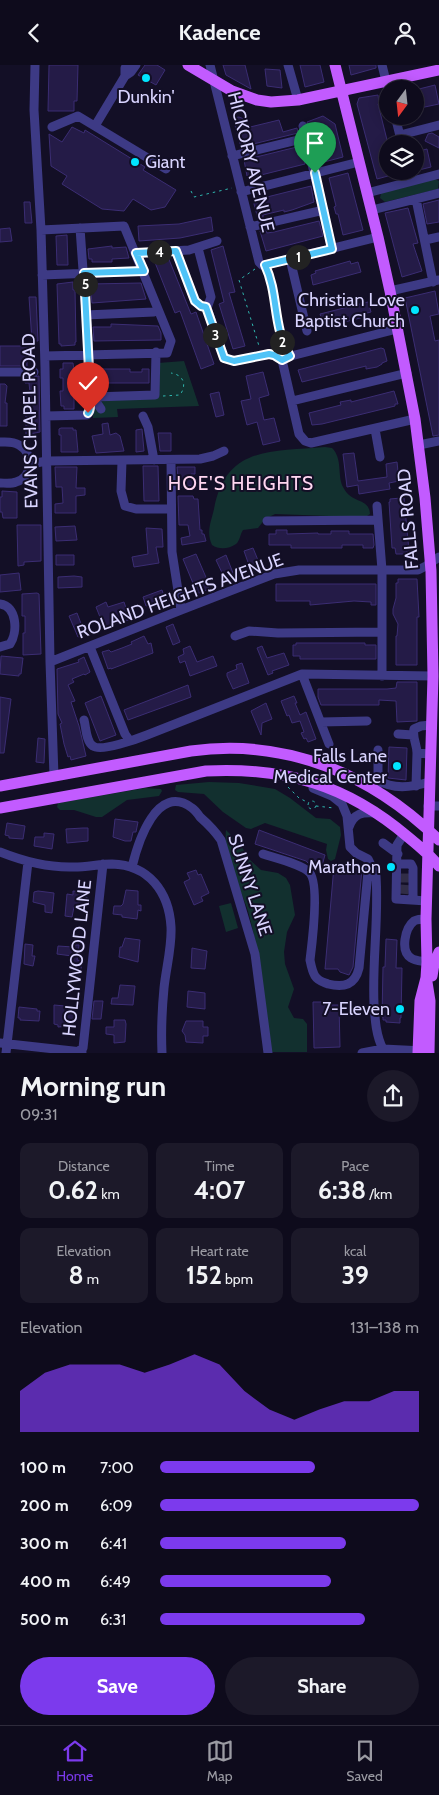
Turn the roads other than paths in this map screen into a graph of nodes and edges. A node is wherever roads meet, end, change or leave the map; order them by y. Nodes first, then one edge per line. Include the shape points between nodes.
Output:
1 (35, 65) edge
2 (127, 65) edge
3 (136, 65) edge
4 (188, 65) edge
5 (210, 65) edge
6 (288, 65) edge
7 (335, 65) edge
8 (382, 65) edge
9 (438, 65) edge
10 (439, 70) edge
11 (125, 76) junction
12 (386, 80) edge
13 (404, 80) edge
14 (215, 81) junction
15 (379, 86) edge
16 (341, 91) junction
17 (298, 100) junction
18 (439, 125) edge
19 (95, 126) junction
20 (304, 126) dead end
21 (52, 127) dead end
22 (412, 135) edge
23 (306, 139) junction
24 (232, 155) junction
25 (359, 162) junction
26 (166, 169) dead end
27 (315, 173) junction
28 (439, 174) edge
29 (411, 181) joint
30 (237, 189) junction
31 (367, 193) junction
32 (439, 193) edge
33 (416, 199) junction
34 (324, 210) junction
35 (372, 210) junction
36 (250, 227) junction
37 (80, 228) junction
38 (41, 230) junction
39 (378, 237) junction
40 (439, 237) edge
41 (217, 241) dead end
42 (425, 241) junction
43 (198, 248) junction
44 (332, 249) junction
45 (176, 251) junction
46 (136, 253) junction
47 (290, 259) junction
48 (144, 271) junction
49 (84, 273) junction
50 (42, 275) junction
51 (436, 281) edge
52 (390, 291) junction
53 (206, 307) junction
54 (154, 312) dead end
55 (86, 315) junction
56 (397, 329) junction
57 (307, 331) dead end
58 (156, 352) junction
59 (89, 355) junction
60 (45, 356) junction
61 (286, 358) junction
62 (0, 372) edge
63 (34, 372) dead end
64 (407, 373) junction
65 (93, 397) junction
66 (292, 401) junction
67 (101, 409) dead end
68 (143, 415) dead end
69 (46, 416) junction
70 (415, 419) junction
71 (375, 429) junction
72 (439, 441) edge
73 (0, 442) edge
74 (419, 445) junction
75 (224, 451) dead end
76 (380, 457) dead end
77 (171, 460) junction
78 (47, 461) junction
79 (122, 461) junction
80 (154, 461) junction
81 (30, 464) junction
82 (0, 483) edge
83 (377, 506) dead end
84 (171, 509) junction
85 (378, 520) junction
86 (267, 521) dead end
87 (435, 560) edge
88 (382, 570) junction
89 (0, 604) edge
90 (181, 609) junction
91 (382, 632) junction
92 (235, 636) dead end
93 (0, 647) edge
94 (90, 647) junction
95 (50, 662) junction
96 (302, 674) junction
97 (433, 675) junction
98 (382, 676) junction
99 (84, 720) dead end
100 (367, 721) dead end
101 (321, 722) junction
102 (431, 725) junction
103 (398, 735) dead end
104 (413, 735) junction
105 (130, 741) junction
106 (329, 744) dead end
107 (434, 747) edge
108 (378, 750) dead end
109 (417, 753) junction
110 (434, 769) edge
111 (264, 772) junction
112 (54, 776) junction
113 (429, 782) junction
114 (0, 786) edge
115 (377, 786) junction
116 (416, 786) junction
117 (434, 806) edge
118 (0, 808) edge
119 (376, 813) junction
120 (348, 829) junction
121 (428, 830) junction
122 (404, 834) junction
123 (439, 841) edge
124 (384, 843) dead end
125 (0, 852) edge
126 (263, 854) dead end
127 (428, 854) junction
128 (398, 859) junction
129 (370, 861) junction
130 (28, 862) junction
131 (104, 864) junction
132 (439, 866) edge
133 (132, 867) junction
134 (412, 878) junction
135 (427, 879) junction
136 (413, 900) junction
137 (427, 901) junction
138 (426, 919) junction
139 (439, 952) edge
140 (427, 963) junction
141 (426, 978) junction
142 (430, 1001) junction
143 (4, 1046) edge
144 (383, 1049) junction
145 (79, 1052) edge
146 (424, 1052) edge
147 (162, 1053) edge
148 (268, 1053) edge
149 (362, 1053) edge

1 - 38 street, EVANS CHAPEL ROAD via 34,111
2 - 11 street
3 - 11 street
4 - 14 main road
5 - 14 street, HICKORY AVENUE
6 - 17 street
7 - 16 main road, FALLS ROAD
8 - 12 street
9 - 10 street
10 - 13 main road
11 - 19 street
14 - 17 main road via 257,100
14 - 24 street, HICKORY AVENUE
15 - 16 main road
16 - 17 main road
16 - 25 main road, FALLS ROAD
18 - 22 street
19 - 21 street via 78,116
19 - 26 street
20 - 23 street
23 - 24 street
23 - 27 street
24 - 30 street, HICKORY AVENUE
25 - 27 street
25 - 31 main road, FALLS ROAD
27 - 30 street
27 - 34 street
28 - 29 street
29 - 31 street
30 - 36 street, HICKORY AVENUE
31 - 35 main road, FALLS ROAD
32 - 33 street
33 - 35 street
33 - 42 street
34 - 36 street
34 - 44 street
35 - 39 main road, FALLS ROAD
36 - 47 street, HICKORY AVENUE via 261,266
37 - 38 street
37 - 46 street via 124,226
37 - 49 street
38 - 50 street, EVANS CHAPEL ROAD
39 - 44 street
39 - 52 main road, FALLS ROAD
40 - 42 street
41 - 43 street
42 - 51 street
43 - 45 street
43 - 53 street via 212,297
44 - 47 street
45 - 46 street
45 - 53 street via 195,301
46 - 48 street
47 - 57 street
48 - 49 street
48 - 58 street via 171,341 168,353
49 - 50 street
49 - 55 street
50 - 60 street, EVANS CHAPEL ROAD
51 - 52 street
52 - 56 main road, FALLS ROAD
53 - 61 street via 224,358 234,361 269,354
54 - 55 street
55 - 59 street
56 - 61 street
56 - 64 main road, FALLS ROAD
58 - 59 street
58 - 65 street via 155,395
59 - 60 street
59 - 65 street
60 - 69 street, EVANS CHAPEL ROAD
61 - 66 street
62 - 63 street
64 - 66 street
64 - 70 main road, FALLS ROAD
65 - 67 street
65 - 69 street via 86,415
66 - 71 street via 302,438 311,443
68 - 80 street
69 - 78 street, EVANS CHAPEL ROAD
70 - 71 street
70 - 74 main road, FALLS ROAD
71 - 76 street
72 - 74 street
73 - 81 street via 21,446
74 - 87 main road, FALLS ROAD
75 - 77 street via 200,459
77 - 80 street
77 - 84 street
78 - 79 street
78 - 81 street
78 - 95 street, EVANS CHAPEL ROAD
79 - 80 street
79 - 84 street via 121,491 125,506
81 - 82 street via 21,480
83 - 85 street
84 - 90 street via 172,552
85 - 86 street
85 - 88 street
87 - 88 street, ROLAND HEIGHTS AVENUE via 418,570
87 - 97 main road, FALLS ROAD
88 - 90 street, ROLAND HEIGHTS AVENUE via 286,571
88 - 91 street
89 - 93 street via 12,611 14,628 12,641
90 - 94 street, ROLAND HEIGHTS AVENUE
91 - 92 street via 249,631
91 - 98 street
94 - 95 street, ROLAND HEIGHTS AVENUE
94 - 105 street
95 - 112 street, EVANS CHAPEL ROAD
96 - 98 street
96 - 101 street
96 - 105 street
97 - 98 street
97 - 102 main road, FALLS ROAD
99 - 105 street via 92,745 104,747
100 - 101 street
101 - 106 street
102 - 104 street via 414,729
102 - 107 main road, FALLS ROAD
103 - 104 street
104 - 109 street
107 - 109 street
107 - 110 main road, FALLS ROAD
108 - 115 street
109 - 116 street
110 - 113 main road, FALLS ROAD
111 - 118 main road via 206,771
111 - 119 main road via 322,785 355,799
111 - 120 street via 338,800 345,809
112 - 114 main road
112 - 115 main road via 220,748 276,752 317,763
113 - 116 street
113 - 117 main road, FALLS ROAD
115 - 116 street
115 - 121 main road
117 - 121 main road, FALLS ROAD
119 - 120 street via 357,814
119 - 122 main road
120 - 129 street via 352,849
121 - 123 main road
121 - 127 main road, FALLS ROAD
122 - 127 main road
122 - 128 street via 397,845
124 - 128 street
125 - 130 street
126 - 129 street via 310,873 314,881 312,969 320,981 340,986 348,985 358,973
127 - 132 main road
127 - 135 main road, FALLS ROAD
128 - 134 street via 411,864
128 - 136 street via 396,899
129 - 144 street via 377,886 375,1016
130 - 131 street via 59,867
130 - 143 street
131 - 133 street
131 - 145 street, HOLLYWOOD LANE via 83,1048
133 - 147 street via 154,881 169,913 171,928 162,1011
133 - 148 street, SUNNY LANE via 147,826 164,804 172,801 192,808 215,831 221,840 255,954
134 - 135 street
134 - 136 street
135 - 137 main road, FALLS ROAD
136 - 137 street
137 - 138 main road, FALLS ROAD
138 - 140 main road, FALLS ROAD
138 - 140 street via 417,920 408,928 404,947 411,958
139 - 142 main road via 434,964
140 - 141 main road, FALLS ROAD
141 - 142 main road, FALLS ROAD
141 - 146 main road, FALLS ROAD via 420,1001
142 - 146 main road, FALLS ROAD
143 - 145 street
144 - 146 street
144 - 149 street

